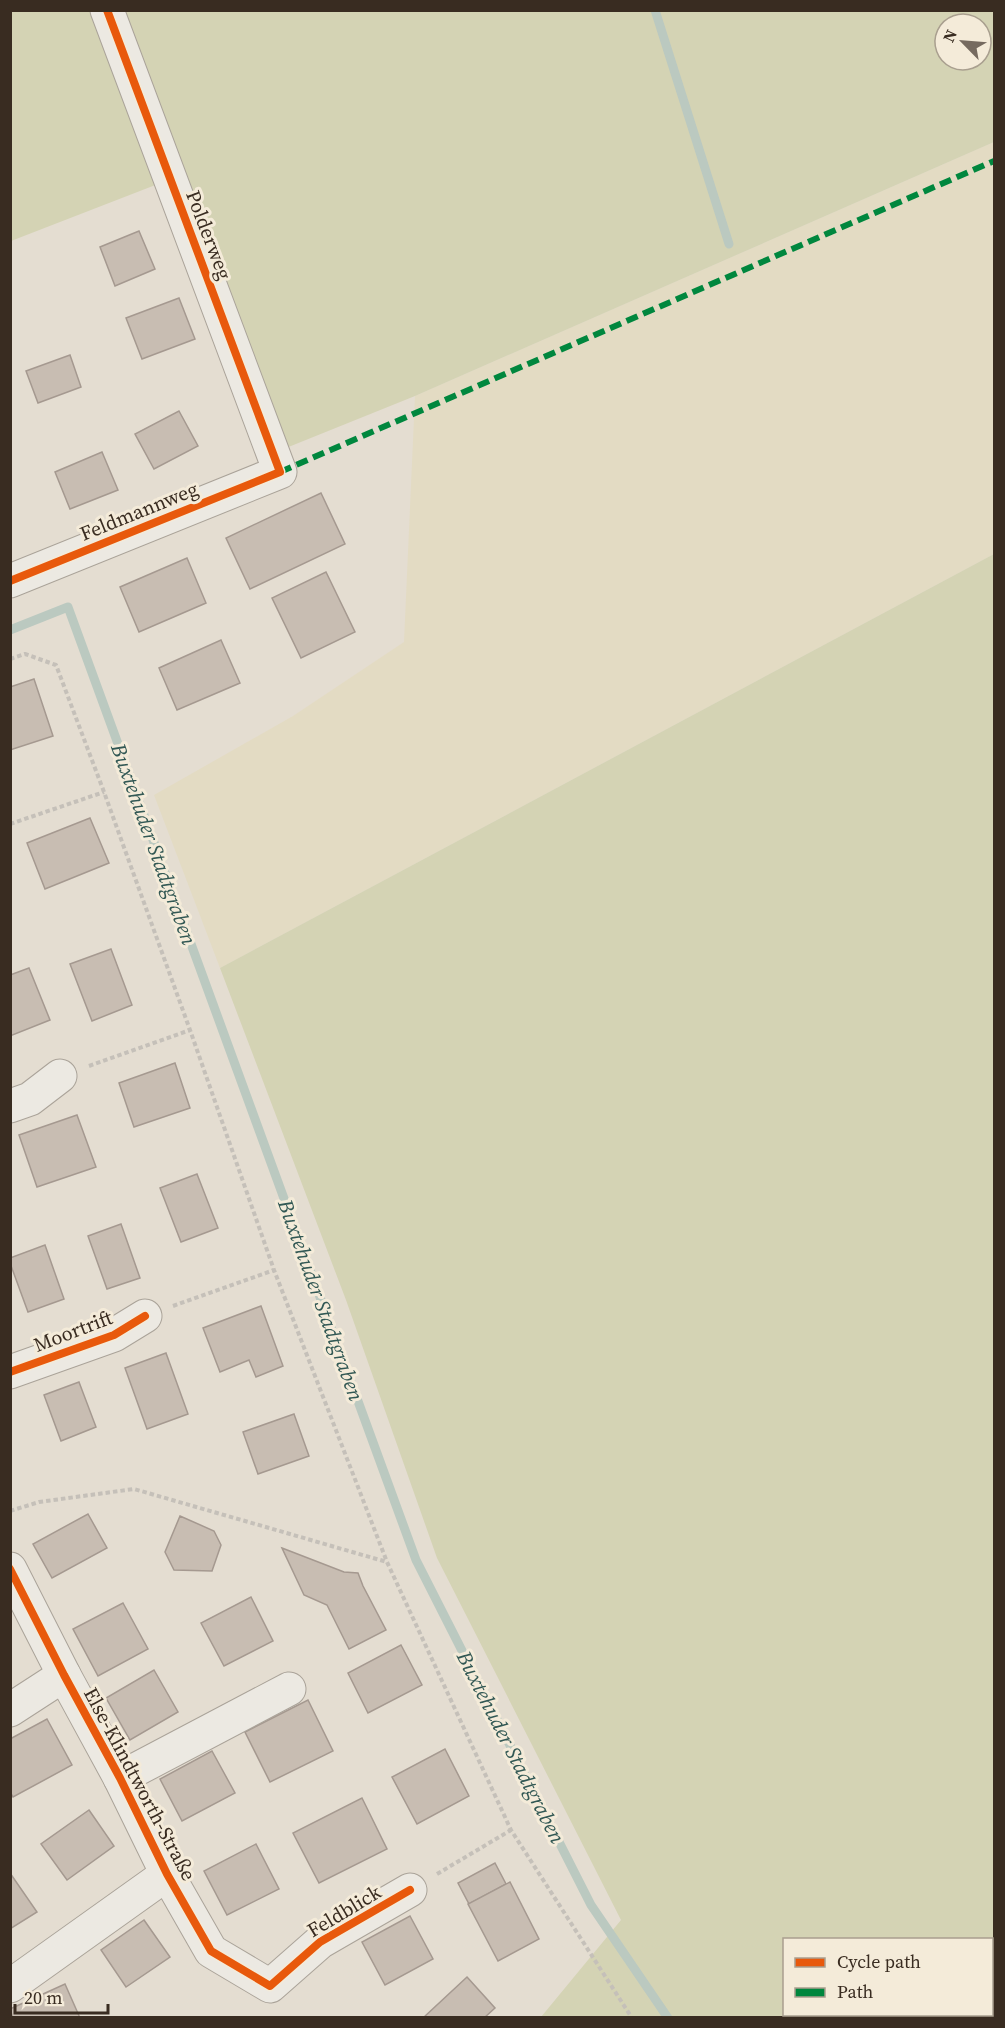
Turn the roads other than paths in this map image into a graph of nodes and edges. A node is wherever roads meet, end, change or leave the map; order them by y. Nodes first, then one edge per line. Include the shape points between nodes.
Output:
1 (107, 10) edge
2 (280, 472) joint
3 (10, 580) edge
4 (60, 1076) road end
5 (10, 1106) edge
6 (145, 1317) road end
7 (10, 1372) edge
8 (10, 1569) edge
9 (64, 1675) junction
10 (289, 1689) dead end
11 (10, 1710) edge
12 (120, 1778) junction
13 (167, 1874) junction
14 (410, 1890) road end
15 (10, 1986) edge
16 (270, 1986) joint

1 - 2 street, Polderweg
2 - 3 street, Feldmannweg
4 - 5 street via 30,1099
6 - 7 street, Moortrift via 114,1335
8 - 9 street, Else-Klindtworth-Straße
9 - 11 street, Else-Klindtworth-Straße
9 - 12 street, Else-Klindtworth-Straße
10 - 12 street, Else-Klindtworth-Straße
12 - 13 street, Else-Klindtworth-Straße
13 - 15 street, Else-Klindtworth-Straße
13 - 16 street, Else-Klindtworth-Straße via 211,1951
14 - 16 street, Feldblick via 320,1941

